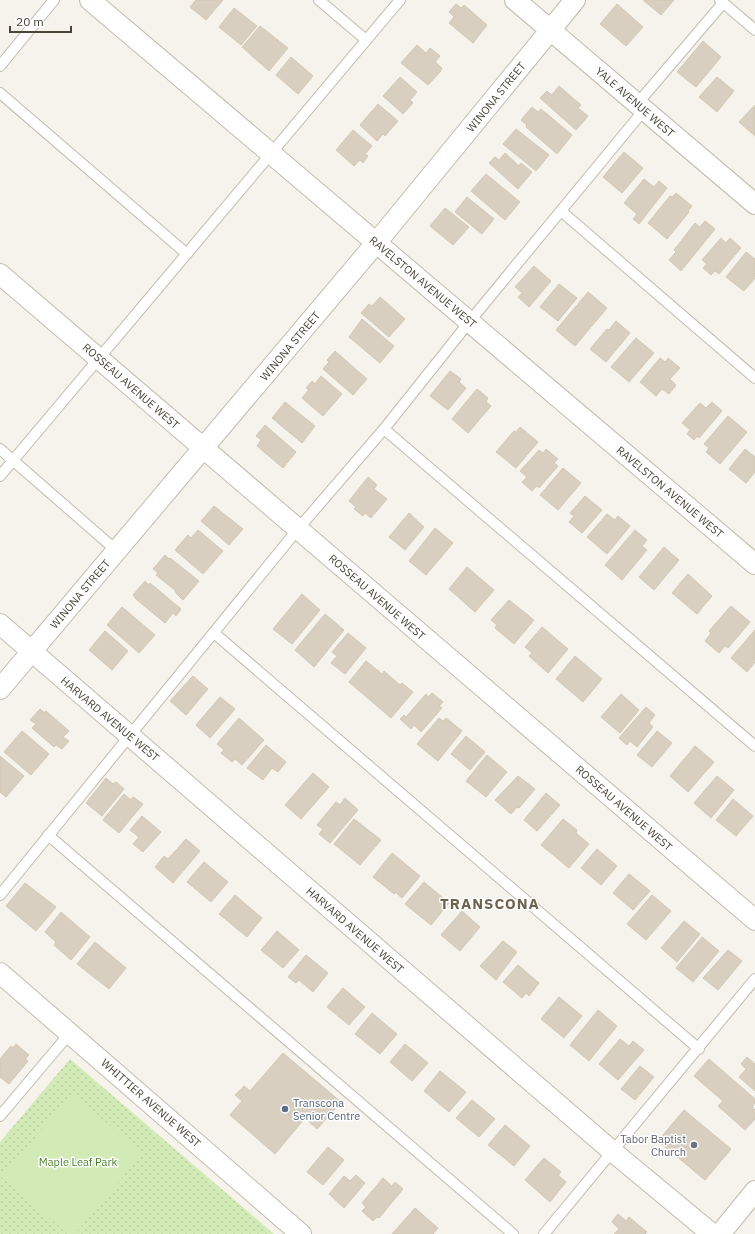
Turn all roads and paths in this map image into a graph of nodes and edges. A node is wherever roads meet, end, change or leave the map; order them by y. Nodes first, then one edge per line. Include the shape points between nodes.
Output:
1 (54, 0) edge
2 (90, 0) edge
3 (319, 0) edge
4 (400, 0) edge
5 (515, 0) edge
6 (575, 0) edge
7 (721, 1) edge
8 (551, 30) junction
9 (755, 30) edge
10 (366, 40) junction
11 (0, 66) edge
12 (0, 93) edge
13 (641, 107) junction
14 (271, 154) junction
15 (755, 204) edge
16 (562, 211) junction
17 (376, 243) junction
18 (187, 254) junction
19 (0, 274) edge
20 (470, 322) junction
21 (99, 358) junction
22 (755, 378) edge
23 (384, 429) junction
24 (204, 448) junction
25 (0, 449) edge
26 (13, 460) junction
27 (0, 476) edge
28 (298, 529) junction
29 (117, 551) junction
30 (755, 564) edge
31 (0, 624) edge
32 (214, 633) junction
33 (31, 652) junction
34 (0, 689) edge
35 (129, 735) junction
36 (755, 746) edge
37 (48, 835) junction
38 (0, 895) edge
39 (755, 920) edge
40 (0, 973) edge
41 (755, 979) edge
42 (70, 1033) junction
43 (699, 1048) junction
44 (0, 1116) edge
45 (612, 1151) junction
46 (755, 1191) edge
47 (301, 1234) edge
48 (513, 1234) edge
49 (544, 1234) edge
50 (712, 1234) edge
51 (720, 1234) edge

1 - 11 lane
2 - 14 street, RAVELSTON AVENUE WEST
3 - 10 lane
4 - 10 lane
5 - 8 street, YALE AVENUE WEST
6 - 8 street, WINONA STREET
7 - 9 lane
7 - 13 lane
8 - 13 street, YALE AVENUE WEST
8 - 17 street, WINONA STREET
10 - 14 lane
12 - 18 lane
13 - 15 street, YALE AVENUE WEST
13 - 16 lane
14 - 17 street, RAVELSTON AVENUE WEST
14 - 18 lane
16 - 20 lane
16 - 22 lane
17 - 20 street, RAVELSTON AVENUE WEST
17 - 24 street, WINONA STREET
18 - 21 lane
19 - 21 street, ROSSEAU AVENUE WEST
20 - 23 lane
20 - 30 street, RAVELSTON AVENUE WEST
21 - 24 street, ROSSEAU AVENUE WEST
21 - 26 lane
23 - 28 lane
23 - 36 lane
24 - 28 street, ROSSEAU AVENUE WEST
24 - 29 street, WINONA STREET
25 - 26 lane
26 - 27 lane
26 - 29 lane
28 - 32 lane
28 - 39 street, ROSSEAU AVENUE WEST
29 - 33 street, WINONA STREET
31 - 33 street, HARVARD AVENUE WEST
32 - 35 lane
32 - 43 lane
33 - 34 street, WINONA STREET
33 - 35 street, HARVARD AVENUE WEST
35 - 37 lane
35 - 45 street, HARVARD AVENUE WEST
37 - 38 lane
37 - 48 lane
40 - 42 street, WHITTIER AVENUE WEST
41 - 43 lane
42 - 44 lane
42 - 47 street, WHITTIER AVENUE WEST
43 - 45 lane
45 - 49 lane
45 - 50 street, HARVARD AVENUE WEST
46 - 51 street

